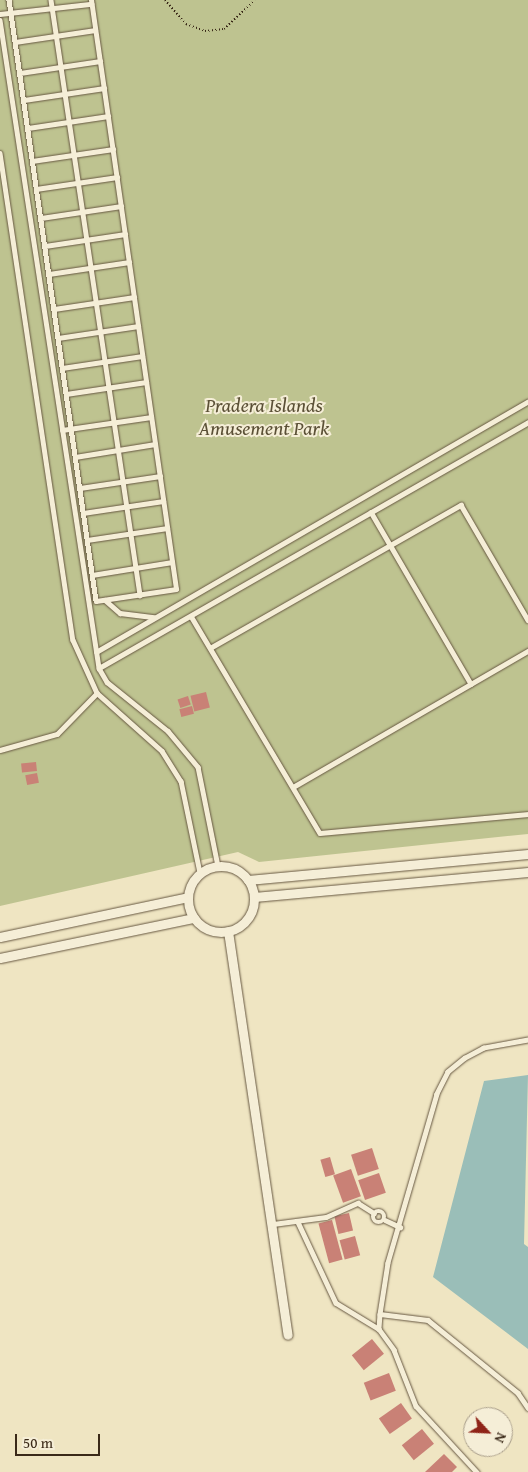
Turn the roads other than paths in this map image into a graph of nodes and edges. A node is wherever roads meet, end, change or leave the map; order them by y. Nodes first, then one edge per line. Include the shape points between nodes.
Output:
1 (9, 0) edge
2 (51, 0) edge
3 (91, 2) edge
4 (53, 10) junction
5 (0, 14) edge
6 (11, 16) junction
7 (0, 20) edge
8 (95, 30) junction
9 (57, 36) junction
10 (15, 42) junction
11 (100, 60) junction
12 (61, 66) junction
13 (20, 73) junction
14 (104, 88) junction
15 (65, 94) junction
16 (24, 100) junction
17 (108, 116) junction
18 (69, 122) junction
19 (28, 128) junction
20 (113, 149) junction
21 (0, 153) edge
22 (74, 155) junction
23 (32, 161) junction
24 (117, 177) junction
25 (78, 183) junction
26 (36, 189) junction
27 (121, 206) junction
28 (83, 212) junction
29 (41, 218) junction
30 (125, 234) junction
31 (87, 240) junction
32 (45, 246) junction
33 (129, 262) junction
34 (91, 268) junction
35 (49, 274) junction
36 (134, 296) junction
37 (96, 302) junction
38 (54, 309) junction
39 (138, 326) junction
40 (100, 332) junction
41 (58, 338) junction
42 (142, 356) junction
43 (105, 362) junction
44 (62, 368) junction
45 (146, 382) junction
46 (109, 388) junction
47 (66, 394) junction
48 (528, 402) edge
49 (151, 417) junction
50 (114, 422) junction
51 (528, 422) edge
52 (71, 429) junction
53 (62, 430) junction
54 (155, 444) junction
55 (118, 450) junction
56 (75, 456) junction
57 (160, 476) junction
58 (123, 481) junction
59 (80, 488) junction
60 (163, 501) junction
61 (126, 507) junction
62 (371, 512) junction
63 (83, 513) junction
64 (167, 528) junction
65 (130, 534) junction
66 (87, 540) junction
67 (391, 546) junction
68 (172, 562) junction
69 (136, 568) junction
70 (92, 574) junction
71 (140, 595) junction
72 (104, 600) junction
73 (191, 616) junction
74 (156, 617) junction
75 (528, 620) edge
76 (210, 648) junction
77 (528, 651) edge
78 (96, 652) junction
79 (100, 668) junction
80 (471, 684) junction
81 (97, 693) junction
82 (0, 750) edge
83 (294, 787) junction
84 (528, 814) edge
85 (528, 854) edge
86 (218, 866) junction
87 (528, 872) edge
88 (200, 873) junction
89 (248, 880) junction
90 (188, 897) junction
91 (254, 897) junction
92 (194, 918) junction
93 (228, 931) junction
94 (0, 937) edge
95 (0, 958) edge
96 (528, 1040) edge
97 (374, 1213) junction
98 (385, 1220) junction
99 (298, 1222) junction
100 (273, 1224) junction
101 (400, 1227) junction
102 (380, 1314) junction
103 (379, 1329) junction
104 (288, 1335) dead end
105 (528, 1408) edge
106 (477, 1472) edge

1 - 6 lane
2 - 4 lane
3 - 4 lane
3 - 8 lane
4 - 6 lane
4 - 9 lane
5 - 6 lane
6 - 10 lane
7 - 53 lane
8 - 9 lane
8 - 11 lane
9 - 10 lane
9 - 12 lane
10 - 13 lane
11 - 12 lane
11 - 14 lane
12 - 13 lane
12 - 15 lane
13 - 16 lane
14 - 15 lane
14 - 17 lane
15 - 16 lane
15 - 18 lane
16 - 19 lane
17 - 18 lane
17 - 20 lane
18 - 19 lane
18 - 22 lane
19 - 23 lane
20 - 22 lane
20 - 24 lane
21 - 81 lane via 73,640
22 - 23 lane
22 - 25 lane
23 - 26 lane
24 - 25 lane
24 - 27 lane
25 - 26 lane
25 - 28 lane
26 - 29 lane
27 - 28 lane
27 - 30 lane
28 - 29 lane
28 - 31 lane
29 - 32 lane
30 - 31 lane
30 - 33 lane
31 - 32 lane
31 - 34 lane
32 - 35 lane
33 - 34 lane
33 - 36 lane
34 - 35 lane
34 - 37 lane
35 - 38 lane
36 - 37 lane
36 - 39 lane
37 - 38 lane
37 - 40 lane
38 - 41 lane
39 - 40 lane
39 - 42 lane
40 - 41 lane
40 - 43 lane
41 - 44 lane
42 - 43 lane
42 - 45 lane
43 - 44 lane
43 - 46 lane
44 - 47 lane
45 - 46 lane
45 - 49 lane
46 - 47 lane
46 - 50 lane
47 - 52 lane
48 - 74 lane
49 - 50 lane
49 - 54 lane
50 - 52 lane
50 - 55 lane
51 - 62 lane
52 - 53 lane
52 - 56 lane
53 - 78 lane
54 - 55 lane
54 - 57 lane
55 - 56 lane
55 - 58 lane
56 - 59 lane
57 - 58 lane
57 - 60 lane
58 - 59 lane
58 - 61 lane
59 - 63 lane
60 - 61 lane
60 - 64 lane
61 - 63 lane
61 - 65 lane
62 - 67 lane
62 - 73 lane
63 - 66 lane
64 - 65 lane
64 - 68 lane
65 - 66 lane
65 - 69 lane
66 - 70 lane
67 - 75 lane via 461,506
67 - 76 lane
67 - 80 lane
68 - 69 lane
68 - 71 lane via 176,589
69 - 70 lane
69 - 71 lane
70 - 72 lane via 96,601
71 - 72 lane
72 - 74 lane via 120,613
73 - 76 lane
73 - 79 lane
74 - 78 lane
76 - 83 lane
77 - 80 lane
78 - 79 lane
79 - 86 lane via 107,682 158,721 198,767
80 - 83 lane
81 - 82 lane via 57,734
81 - 88 lane via 162,751 181,781
83 - 84 lane via 320,833
85 - 89 street
86 - 88 street
86 - 89 street via 232,867
87 - 91 street
88 - 90 street
89 - 91 street
90 - 92 street
90 - 94 street
91 - 93 street via 250,915
92 - 93 street via 209,930
92 - 95 street
93 - 100 street
96 - 101 lane via 484,1048 448,1072 437,1094
97 - 98 lane via 382,1211
97 - 98 lane via 376,1222
97 - 99 lane via 358,1203
98 - 101 lane
99 - 100 lane
99 - 103 lane via 336,1303
100 - 104 street
101 - 102 lane via 388,1263
102 - 103 lane
102 - 105 lane via 428,1320 512,1388
103 - 106 lane via 394,1350 416,1406

